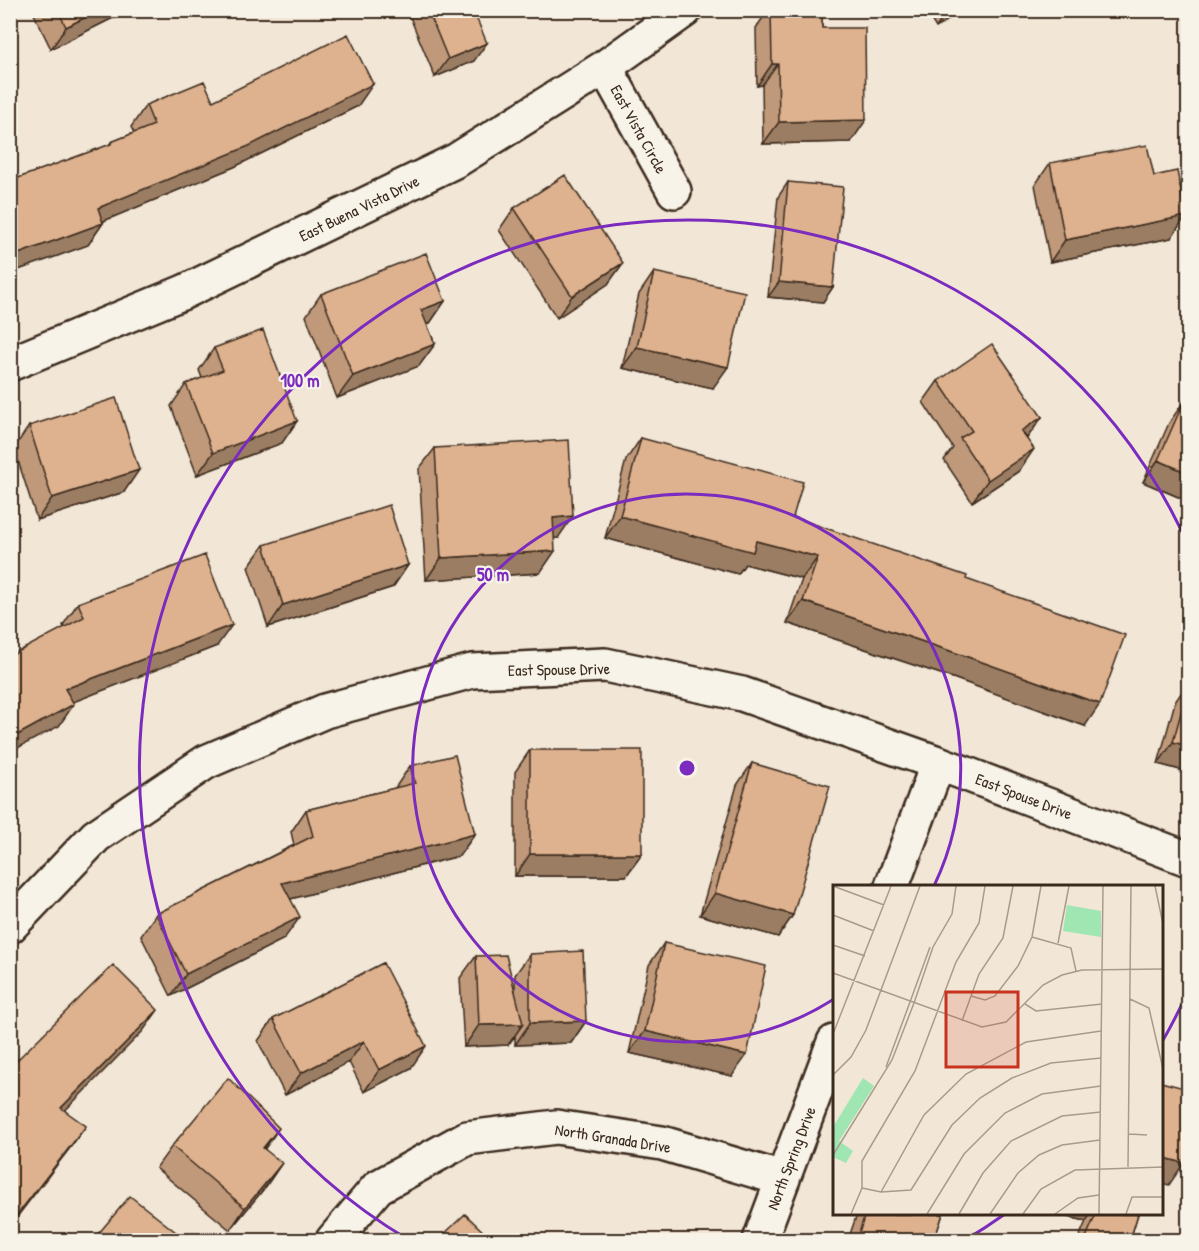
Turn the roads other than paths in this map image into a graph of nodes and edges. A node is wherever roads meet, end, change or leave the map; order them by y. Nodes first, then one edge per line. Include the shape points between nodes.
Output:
1 (685, 10) edge
2 (605, 67) junction
3 (674, 191) dead end
4 (10, 364) edge
5 (938, 763) junction
6 (1188, 859) edge
7 (892, 885) edge
8 (10, 926) edge
9 (833, 1045) edge
10 (783, 1179) junction
11 (333, 1240) edge
12 (760, 1240) edge

1 - 2 street, East Buena Vista Drive
2 - 3 street, East Vista Circle
2 - 4 street, East Buena Vista Drive via 458,160 184,292
5 - 6 street, East Spouse Drive
5 - 7 street
5 - 8 street, East Spouse Drive via 742,694 605,665 472,671 325,711 206,762 96,836
9 - 10 street, North Spring Drive
10 - 11 street, North Granada Drive via 662,1143 556,1127 466,1138 378,1187
10 - 12 street, North Spring Drive

